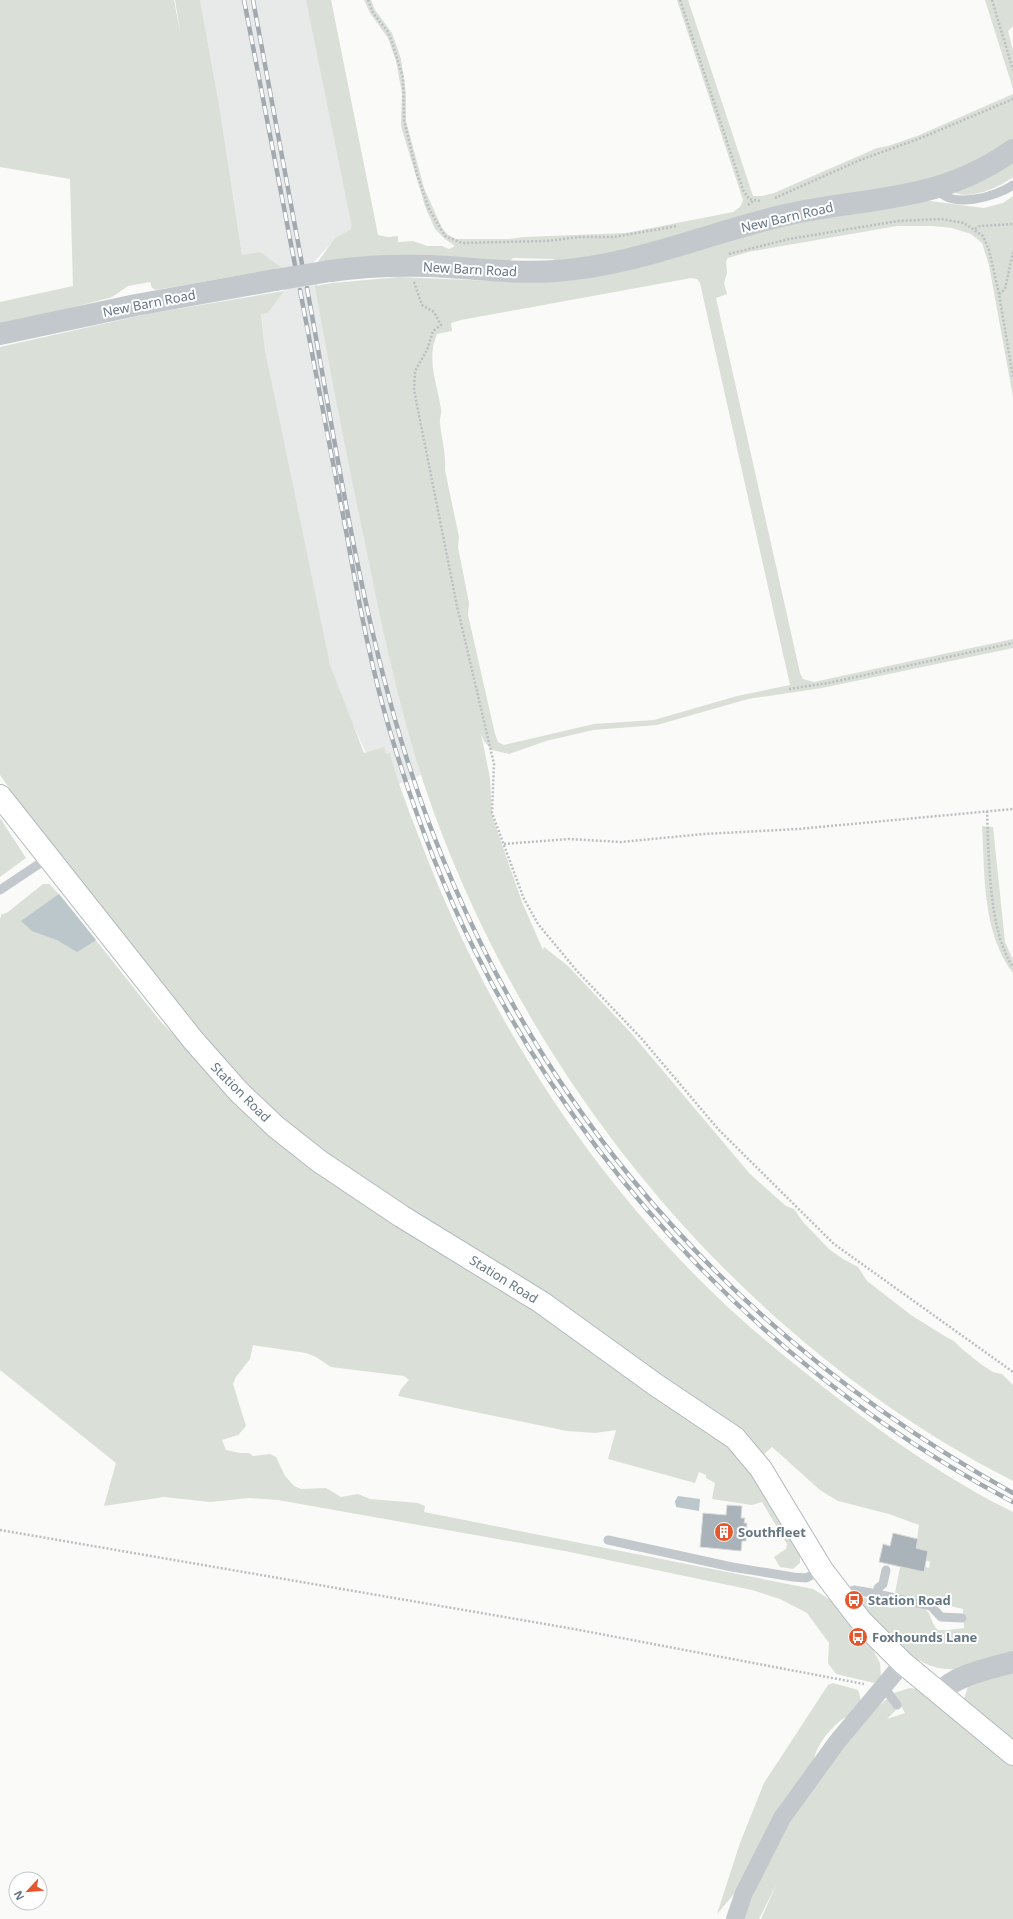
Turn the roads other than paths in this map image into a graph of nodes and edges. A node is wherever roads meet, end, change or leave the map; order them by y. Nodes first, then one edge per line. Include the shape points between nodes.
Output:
1 (1013, 150) edge
2 (1013, 185) edge
3 (937, 188) junction
4 (0, 334) edge
5 (0, 796) edge
6 (48, 858) junction
7 (0, 890) edge
8 (608, 1540) dead end
9 (822, 1570) junction
10 (886, 1570) dead end
11 (877, 1594) junction
12 (842, 1597) junction
13 (962, 1618) dead end
14 (1013, 1662) edge
15 (903, 1663) junction
16 (883, 1688) junction
17 (940, 1693) junction
18 (897, 1705) dead end
19 (1013, 1754) edge
20 (735, 1919) edge

1 - 3 street, New Barn Road via 973,175
2 - 3 lane via 994,196 967,199 945,197
3 - 4 street, New Barn Road, bridge via 906,196 801,212 588,268 515,272 390,265 330,271 136,304
5 - 6 main road, Station Road
6 - 7 lane
6 - 9 main road, Station Road via 219,1070 255,1108 339,1176 541,1302 656,1385 731,1435 761,1469
8 - 9 lane via 732,1567 793,1577 806,1578
9 - 12 main road, Station Road
10 - 11 lane via 884,1583 878,1588
11 - 12 lane via 854,1590
11 - 13 lane via 931,1606 941,1617
12 - 15 main road, Station Road
14 - 17 street via 958,1679
15 - 16 street
15 - 17 main road, Station Road
16 - 18 lane
16 - 20 street via 837,1742 782,1818 744,1893
17 - 19 main road, Station Road

